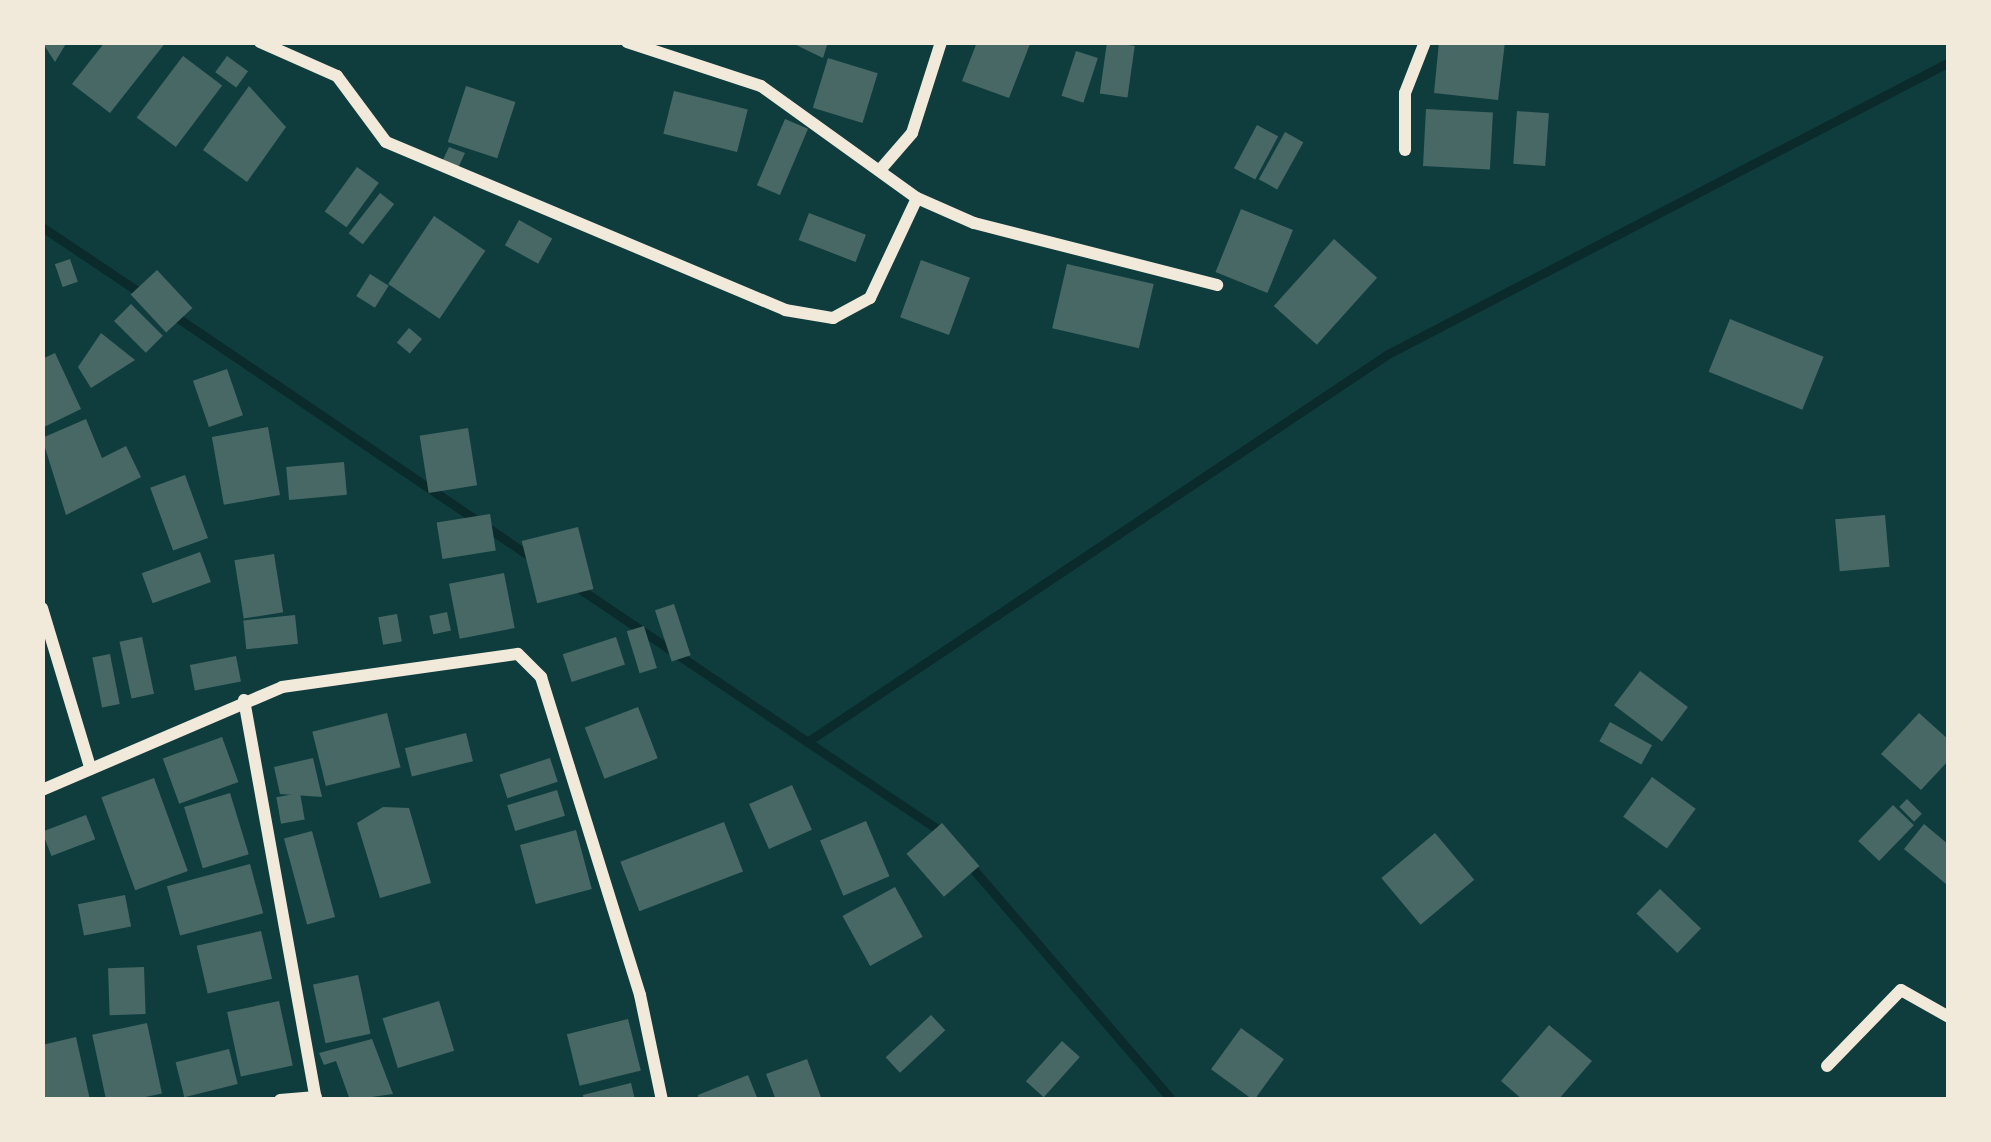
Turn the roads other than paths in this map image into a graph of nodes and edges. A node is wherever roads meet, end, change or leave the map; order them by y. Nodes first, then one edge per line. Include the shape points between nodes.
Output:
1 (260, 42) edge
2 (627, 42) edge
3 (941, 42) edge
4 (1425, 42) edge
5 (1405, 150) dead end
6 (880, 170) junction
7 (917, 198) junction
8 (1217, 285) dead end
9 (42, 608) edge
10 (244, 700) junction
11 (90, 767) junction
12 (42, 790) edge
13 (1949, 1017) edge
14 (1827, 1066) dead end
15 (316, 1098) edge
16 (280, 1100) edge
17 (662, 1100) edge

1 - 7 street via 337,76 386,142 785,310 833,318 870,298
2 - 6 street via 761,86
3 - 6 street via 912,133
4 - 5 street via 1406,93
6 - 7 street
7 - 8 street
9 - 11 street
10 - 11 street
10 - 15 street
10 - 17 street via 487,653 532,663 640,994
11 - 12 street
13 - 14 street via 1901,990
15 - 16 street

